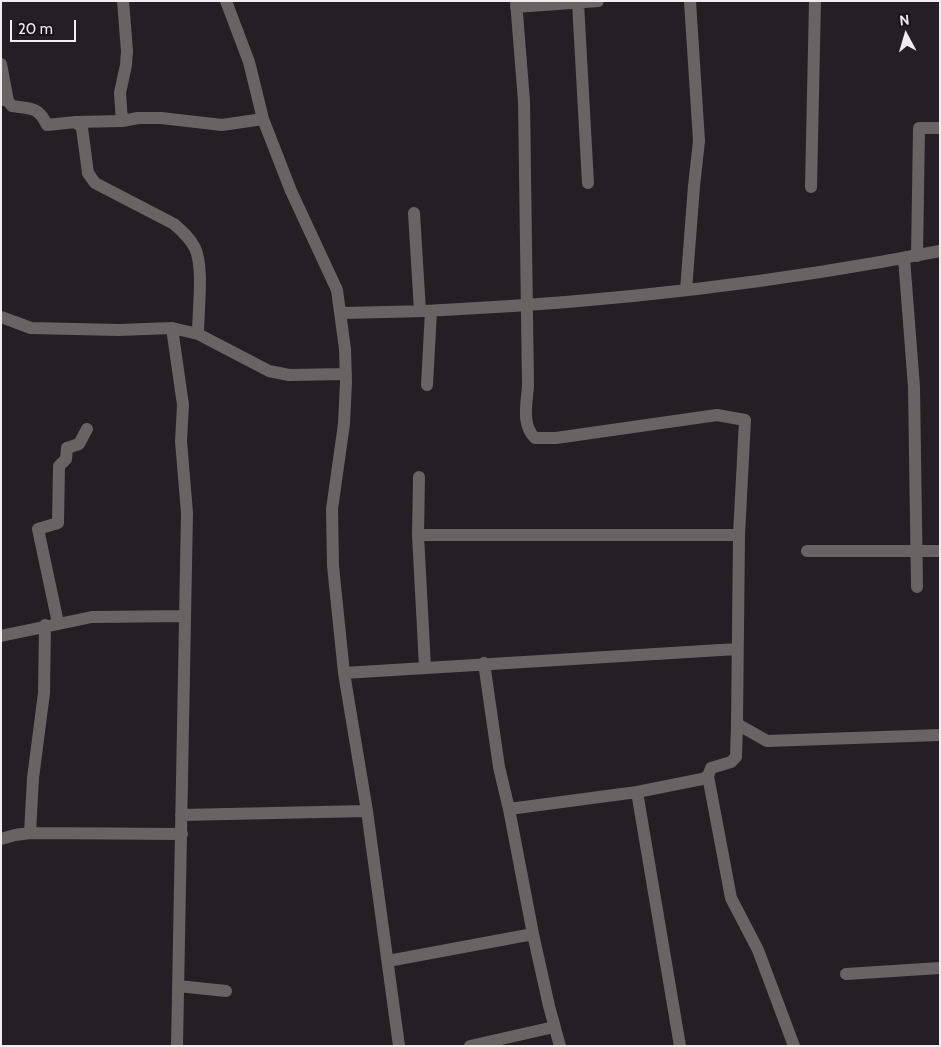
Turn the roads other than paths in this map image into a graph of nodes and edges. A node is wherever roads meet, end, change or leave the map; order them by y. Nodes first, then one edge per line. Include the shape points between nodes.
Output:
1 (124, 1) edge
2 (226, 1) edge
3 (598, 1) edge
4 (690, 1) edge
5 (815, 1) edge
6 (578, 3) junction
7 (516, 4) edge
8 (1, 64) edge
9 (4, 100) edge
10 (264, 119) junction
11 (122, 121) junction
12 (76, 122) junction
13 (940, 128) edge
14 (588, 183) dead end
15 (811, 187) dead end
16 (414, 213) dead end
17 (940, 251) edge
18 (910, 257) junction
19 (686, 290) junction
20 (526, 305) junction
21 (426, 311) junction
22 (340, 313) junction
23 (1, 316) edge
24 (172, 328) junction
25 (198, 334) junction
26 (346, 374) junction
27 (427, 385) dead end
28 (87, 429) dead end
29 (419, 477) dead end
30 (418, 535) junction
31 (739, 535) junction
32 (917, 550) junction
33 (807, 551) dead end
34 (940, 551) edge
35 (917, 587) dead end
36 (185, 616) junction
37 (52, 624) junction
38 (1, 636) edge
39 (737, 649) junction
40 (484, 664) junction
41 (425, 668) junction
42 (344, 673) junction
43 (736, 724) junction
44 (940, 735) edge
45 (708, 776) junction
46 (637, 792) junction
47 (509, 809) junction
48 (367, 811) junction
49 (181, 815) junction
50 (30, 833) junction
51 (182, 834) junction
52 (1, 839) edge
53 (532, 934) junction
54 (388, 962) junction
55 (940, 968) edge
56 (846, 974) dead end
57 (178, 986) junction
58 (226, 991) dead end
59 (554, 1027) junction
60 (177, 1046) edge
61 (399, 1046) edge
62 (470, 1046) edge
63 (560, 1046) edge
64 (680, 1046) edge
65 (794, 1046) edge

1 - 11 street via 127,50 120,93
2 - 10 street via 249,62
3 - 6 street
4 - 19 street via 700,141
5 - 15 street
6 - 7 street
6 - 14 street
7 - 20 street via 524,101
8 - 9 street
9 - 12 street via 12,106 42,114 48,125
10 - 11 street via 222,125 161,118
10 - 22 street via 291,190 337,290
11 - 12 street
12 - 25 street via 82,128 88,173 95,183 174,224 195,247 200,264
13 - 18 street via 919,128
16 - 21 street
17 - 18 street
18 - 19 street
18 - 32 street
19 - 20 street
20 - 21 street
20 - 31 street via 526,424 529,432 536,438 556,438 717,416 745,420
21 - 22 street
21 - 27 street
22 - 26 street
23 - 24 street via 31,328
24 - 25 street
24 - 36 street via 183,405 181,442 187,513
25 - 26 street via 269,371 289,375
26 - 42 street via 344,424 332,509 333,566
28 - 37 street via 78,444 66,448 66,459 58,466 58,523 38,529
29 - 30 street
30 - 31 street
30 - 41 street
31 - 39 street
32 - 33 street
32 - 34 street
32 - 35 street
36 - 37 street via 92,617
36 - 49 street
37 - 38 street
37 - 50 street via 32,778
39 - 40 street
39 - 43 street
40 - 41 street
40 - 47 street via 499,767
41 - 42 street
42 - 48 street
43 - 44 street via 767,741
43 - 45 street via 736,757 731,762 711,768
45 - 46 street
45 - 65 street via 731,898 758,950
46 - 47 street
46 - 64 street
47 - 53 street
48 - 49 street
48 - 54 street
49 - 51 street
50 - 51 street
50 - 52 street
51 - 57 street
53 - 54 street
53 - 59 street
54 - 61 street
55 - 56 street
57 - 58 street
57 - 60 street
59 - 62 street
59 - 63 street

